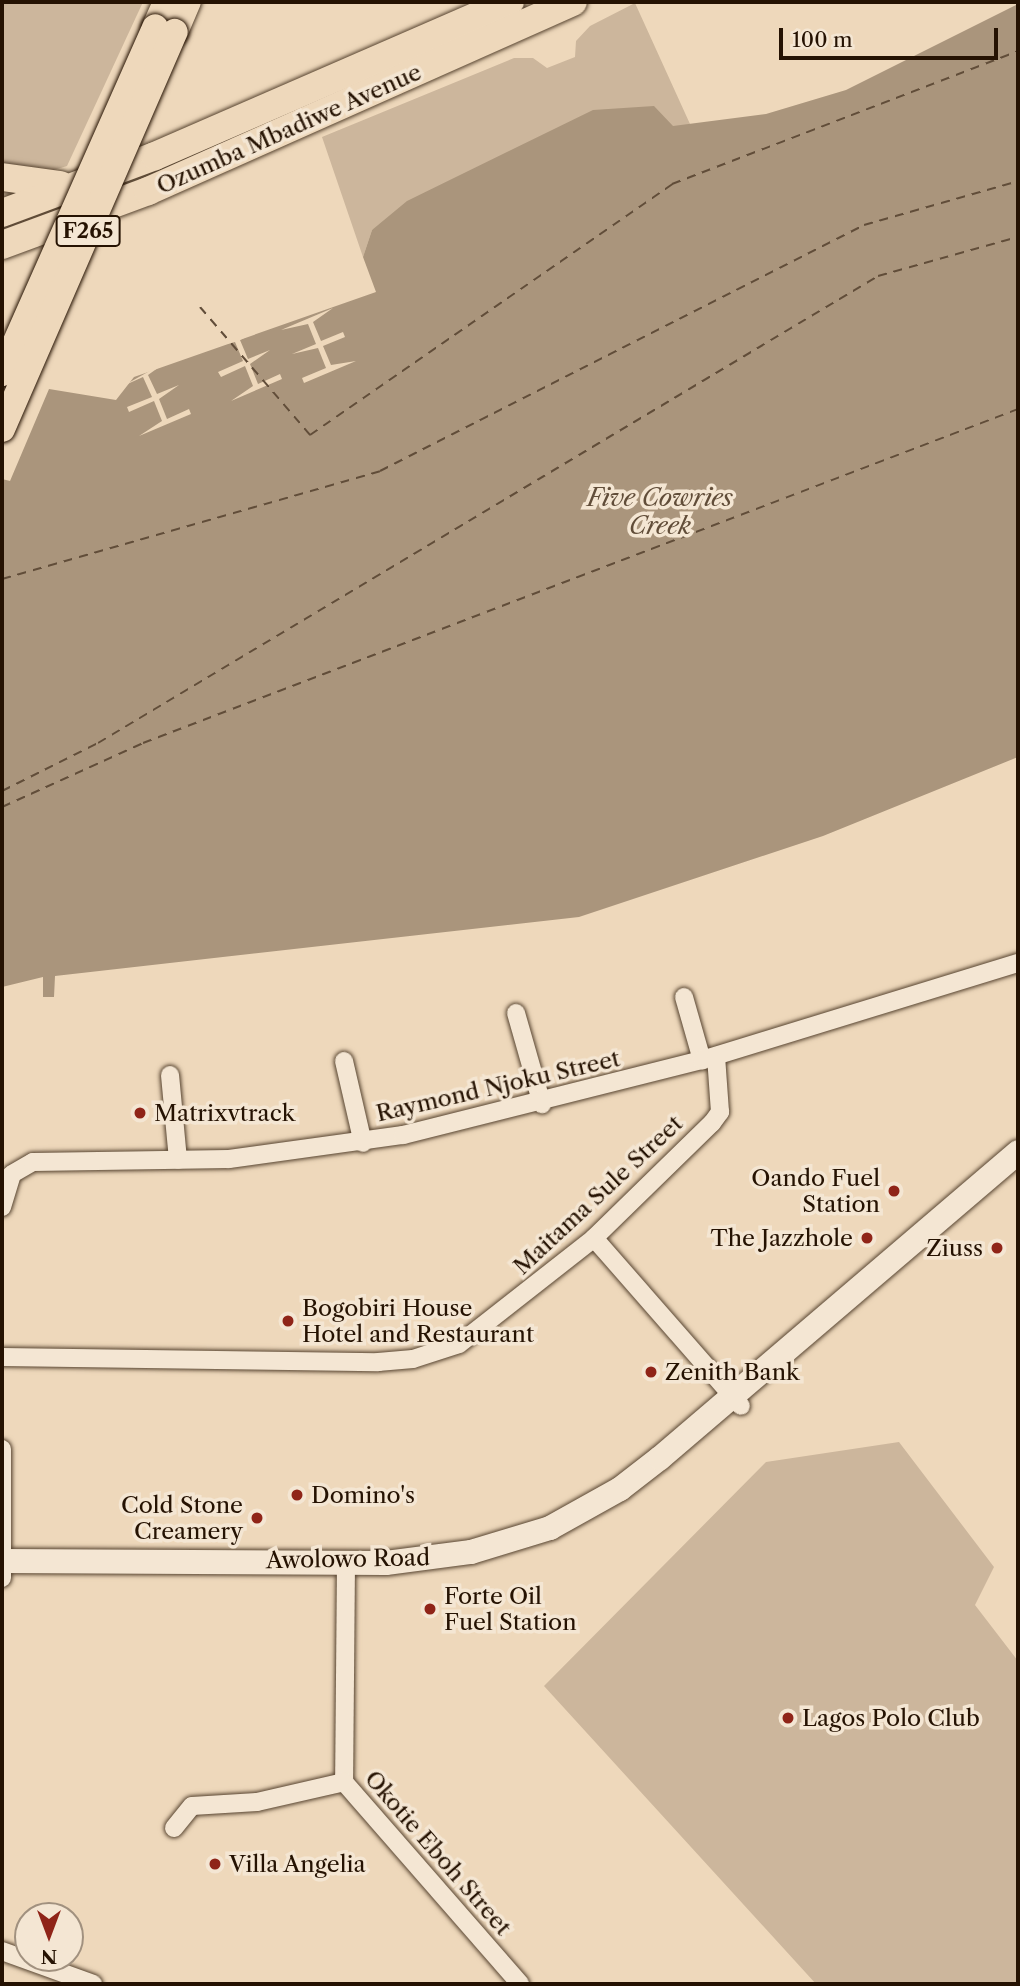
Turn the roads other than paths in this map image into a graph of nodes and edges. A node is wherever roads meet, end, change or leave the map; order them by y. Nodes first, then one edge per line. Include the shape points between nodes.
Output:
1 (166, 2) edge
2 (188, 2) edge
3 (466, 2) edge
4 (510, 2) edge
5 (548, 7) edge
6 (165, 30) junction
7 (399, 50) junction
8 (2, 177) edge
9 (90, 182) junction
10 (2, 213) edge
11 (2, 243) edge
12 (2, 373) edge
13 (2, 429) edge
14 (1018, 963) edge
15 (684, 998) dead end
16 (516, 1013) dead end
17 (709, 1058) junction
18 (344, 1061) dead end
19 (170, 1075) dead end
20 (542, 1104) junction
21 (363, 1143) junction
22 (1018, 1152) edge
23 (178, 1160) junction
24 (1018, 1170) edge
25 (2, 1208) edge
26 (594, 1238) junction
27 (2, 1357) edge
28 (736, 1400) junction
29 (2, 1449) edge
30 (2, 1569) edge
31 (346, 1570) junction
32 (344, 1782) junction
33 (174, 1828) dead end
34 (2, 1951) edge
35 (93, 1984) edge
36 (520, 1984) edge

1 - 6 main road, F265
2 - 6 main road, F265
3 - 7 highway
4 - 7 highway, Ozumba Mbadiwe Avenue
5 - 11 highway, Ozumba Mbadiwe Avenue via 148,191
6 - 12 main road, F265, bridge
6 - 13 main road, F265, bridge
7 - 9 highway, Ozumba Mbadiwe Avenue
8 - 9 highway via 37,186
9 - 10 highway, Ozumba Mbadiwe Avenue
14 - 17 street, Raymond Njoku Street
15 - 17 street, Maitama Sule Street
16 - 20 street
17 - 20 street, Raymond Njoku Street
17 - 26 street, Maitama Sule Street via 720,1112
18 - 21 street
19 - 23 street
20 - 21 street, Raymond Njoku Street
21 - 23 street, Raymond Njoku Street
22 - 28 main road, Awolowo Road
23 - 25 street, Raymond Njoku Street via 33,1162 12,1174
24 - 28 main road, Awolowo Road
26 - 27 street, Maitama Sule Street via 486,1327 413,1359 193,1364
26 - 28 street
28 - 31 main road, Awolowo Road via 649,1482 555,1538 458,1569
29 - 30 street
30 - 31 main road, Awolowo Road
31 - 32 street, Okotie Eboh Street
32 - 33 street via 257,1802 192,1806
32 - 36 street, Okotie Eboh Street
34 - 35 street

